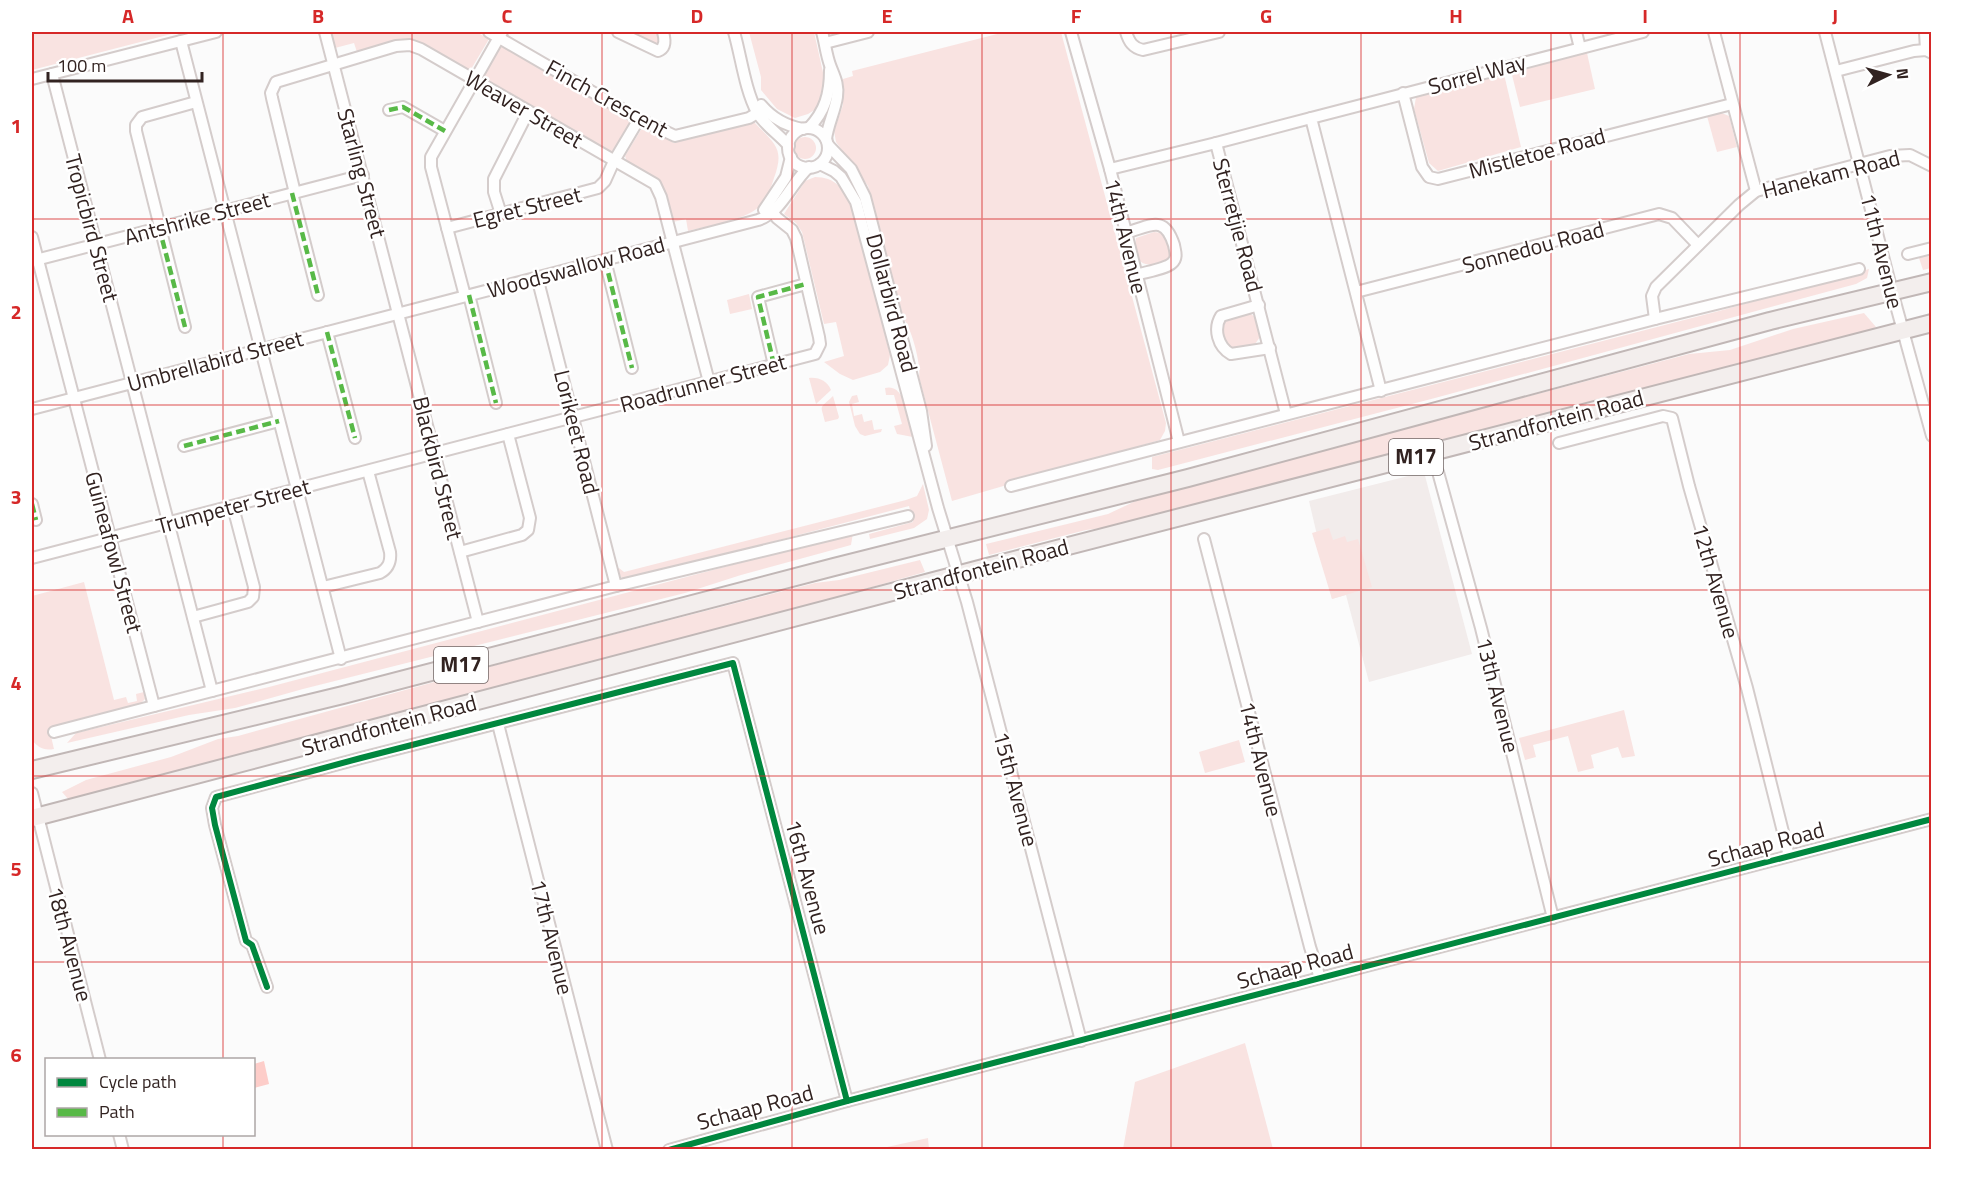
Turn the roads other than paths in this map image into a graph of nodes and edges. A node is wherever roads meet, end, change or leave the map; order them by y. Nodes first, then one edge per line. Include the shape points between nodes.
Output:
1 (216, 32) edge
2 (325, 32) edge
3 (618, 32) edge
4 (663, 32) edge
5 (734, 32) edge
6 (822, 32) edge
7 (868, 32) edge
8 (1071, 32) edge
9 (1126, 32) edge
10 (1219, 32) edge
11 (1576, 32) edge
12 (1643, 32) edge
13 (1714, 32) edge
14 (1825, 32) edge
15 (1925, 32) edge
16 (497, 33) edge
17 (181, 41) junction
18 (825, 43) junction
19 (1580, 48) junction
20 (1929, 51) edge
21 (830, 64) junction
22 (333, 66) junction
23 (1836, 71) junction
24 (52, 74) junction
25 (32, 79) edge
26 (473, 80) junction
27 (1403, 93) junction
28 (196, 102) junction
29 (1732, 104) junction
30 (389, 110) dead end
31 (761, 111) junction
32 (528, 112) junction
33 (1311, 118) junction
34 (639, 119) junction
35 (806, 128) junction
36 (445, 131) junction
37 (827, 142) junction
38 (1216, 142) junction
39 (790, 152) junction
40 (614, 161) junction
41 (1859, 164) junction
42 (814, 166) junction
43 (1932, 166) edge
44 (1110, 169) junction
45 (363, 175) junction
46 (1756, 191) junction
47 (294, 193) junction
48 (771, 209) junction
49 (225, 211) junction
50 (501, 214) junction
51 (159, 227) junction
52 (447, 228) junction
53 (1125, 233) junction
54 (32, 237) edge
55 (672, 242) junction
56 (96, 245) junction
57 (1698, 245) junction
58 (1932, 248) edge
59 (1908, 254) dead end
60 (34, 260) edge
61 (605, 260) junction
62 (1859, 269) dead end
63 (1136, 275) junction
64 (537, 277) junction
65 (1932, 282) edge
66 (806, 284) junction
67 (1892, 291) junction
68 (1356, 292) junction
69 (318, 295) dead end
70 (467, 296) junction
71 (1259, 305) junction
72 (399, 314) junction
73 (1655, 319) junction
74 (1932, 323) edge
75 (185, 327) dead end
76 (1902, 330) junction
77 (327, 332) junction
78 (1270, 348) junction
79 (261, 350) junction
80 (774, 365) junction
81 (632, 368) dead end
82 (709, 382) junction
83 (132, 383) junction
84 (1381, 391) junction
85 (74, 398) junction
86 (496, 403) dead end
87 (32, 409) edge
88 (1286, 414) junction
89 (573, 417) junction
90 (279, 421) junction
91 (508, 434) junction
92 (1932, 436) edge
93 (355, 438) dead end
94 (1179, 442) junction
95 (1559, 443) dead end
96 (184, 446) dead end
97 (435, 453) junction
98 (368, 471) junction
99 (1438, 472) dead end
100 (928, 473) junction
101 (1011, 486) dead end
102 (297, 489) junction
103 (32, 504) edge
104 (233, 507) junction
105 (908, 516) dead end
106 (36, 520) dead end
107 (169, 522) junction
108 (111, 538) junction
109 (947, 538) junction
110 (1204, 540) dead end
111 (460, 552) junction
112 (32, 558) edge
113 (957, 575) junction
114 (616, 586) junction
115 (323, 587) junction
116 (193, 617) junction
117 (478, 622) junction
118 (341, 659) junction
119 (212, 691) junction
120 (154, 706) junction
121 (498, 724) junction
122 (54, 732) dead end
123 (32, 770) edge
124 (32, 793) edge
125 (34, 818) edge
126 (1932, 819) edge
127 (1789, 856) junction
128 (1553, 918) junction
129 (1320, 978) junction
130 (267, 987) dead end
131 (1081, 1041) junction
132 (100, 1058) edge
133 (847, 1101) junction
134 (607, 1149) edge
135 (669, 1149) edge

1 - 17 street
2 - 22 street, Starling Street
3 - 4 street via 658,51 664,43
5 - 31 street via 748,84
6 - 18 street
7 - 18 street
8 - 44 street, 14th Avenue
9 - 10 street via 1134,47 1143,50
11 - 19 street
12 - 19 street, Sorrel Way
13 - 29 street
14 - 23 street, 11th Avenue
15 - 20 street
16 - 26 street
16 - 34 street, Finch Crescent
17 - 24 street
17 - 28 street
18 - 21 street
19 - 27 street, Sorrel Way
20 - 23 street via 1914,51
21 - 35 street via 825,106
21 - 37 street via 837,98 828,124
22 - 26 street, Weaver Street via 410,45
22 - 45 street, Starling Street
22 - 47 street, Weaver Street via 284,79 273,86 272,98
23 - 41 street, 11th Avenue
24 - 25 street
24 - 56 street, Tropicbird Street
26 - 32 street, Weaver Street
26 - 36 street
27 - 29 street, Mistletoe Road via 1422,167 1426,175 1438,179
27 - 33 street, Sorrel Way
28 - 49 street
28 - 51 street via 142,117 136,126
29 - 46 street
30 - 36 street via 404,107
31 - 34 street, Finch Crescent via 749,118 681,136
31 - 35 street via 789,127
31 - 39 street
32 - 40 street, Weaver Street
32 - 50 street via 494,179
33 - 38 street, Sorrel Way
33 - 68 street
34 - 40 street, Egret Street
35 - 37 street via 819,131
35 - 39 street via 792,137
36 - 52 street via 430,161
37 - 42 street via 826,155
37 - 100 street, Dollarbird Road via 850,169 865,197 921,411
38 - 44 street, Sterretjie Road
38 - 71 street, Sterretjie Road
39 - 42 street via 799,165
39 - 48 street, Woodswallow Road via 786,177
40 - 50 street, Egret Street via 598,188
40 - 55 street, Weaver Street via 655,184
41 - 43 street, Hanekam Road via 1903,154
41 - 46 street, Hanekam Road
41 - 67 street, 11th Avenue
42 - 48 street, Woodswallow Road
42 - 100 street, Dollarbird Road via 841,177 856,202
44 - 53 street, 14th Avenue
45 - 47 street, Antshrike Street
45 - 72 street, Starling Street
46 - 57 street, Hanekam Road
47 - 49 street, Antshrike Street
47 - 69 street
48 - 55 street, Woodswallow Road via 753,221
48 - 66 street, Roadrunner Street via 794,234
49 - 51 street, Antshrike Street
49 - 79 street
50 - 52 street, Egret Street
51 - 56 street, Antshrike Street
51 - 75 street
52 - 70 street
53 - 63 street, 14th Avenue
53 - 63 street via 1163,226 1169,231 1176,253 1170,265
54 - 60 street, Guineafowl Street
55 - 61 street, Woodswallow Road
55 - 82 street, Weaver Street
56 - 60 street, Antshrike Street
56 - 83 street, Tropicbird Street
57 - 68 street, Sonnedou Road via 1672,218 1659,214
57 - 73 street, Hanekam Road via 1656,287 1652,296
58 - 59 street
60 - 85 street, Guineafowl Street
61 - 64 street, Woodswallow Road
61 - 81 street
62 - 73 street
63 - 94 street, 14th Avenue
64 - 70 street, Woodswallow Road
64 - 89 street, Lorikeet Road
65 - 67 main road, Strandfontein Road / M17
66 - 80 street, Roadrunner Street via 819,337 818,349 815,354
66 - 80 street via 758,297
67 - 76 street, 11th Avenue
67 - 109 main road, Strandfontein Road / M17
68 - 84 street
70 - 72 street, Woodswallow Road
70 - 86 street
71 - 78 street, Sterretjie Road
71 - 78 street via 1221,316 1217,332 1222,348 1231,354
72 - 77 street, Umbrellabird Street
72 - 97 street, Blackbird Street
73 - 84 street
74 - 76 main road, Strandfontein Road / M17
76 - 92 street, 11th Avenue
76 - 113 main road, Strandfontein Road / M17
77 - 79 street, Umbrellabird Street
77 - 93 street
78 - 88 street, Sterretjie Road
79 - 83 street, Umbrellabird Street
79 - 90 street
80 - 82 street, Roadrunner Street
82 - 89 street, Roadrunner Street
83 - 85 street, Umbrellabird Street
83 - 107 street, Tropicbird Street
84 - 88 street
85 - 87 street, Umbrellabird Street
85 - 108 street, Guineafowl Street
88 - 94 street
89 - 91 street, Roadrunner Street
89 - 114 street, Lorikeet Road
90 - 96 street
90 - 102 street
91 - 97 street, Roadrunner Street
91 - 111 street via 530,518 528,530 522,536
94 - 101 street
95 - 127 street, 12th Avenue via 1663,416 1671,418 1747,688
97 - 98 street, Trumpeter Street
97 - 111 street, Blackbird Street
98 - 102 street, Trumpeter Street
98 - 115 street via 390,552 389,564 380,573
99 - 128 street, 13th Avenue
100 - 109 street, Dollarbird Road
102 - 104 street, Trumpeter Street
102 - 115 street
103 - 106 street
104 - 107 street, Trumpeter Street
104 - 116 street via 254,587 253,597 248,602
105 - 114 street
107 - 108 street, Trumpeter Street
107 - 116 street, Tropicbird Street
108 - 112 street, Trumpeter Street
108 - 120 street, Guineafowl Street
109 - 113 street, 15th Avenue
109 - 123 main road, Strandfontein Road / M17 via 343,695
110 - 129 street, 14th Avenue
111 - 117 street, Blackbird Street
113 - 125 main road, Strandfontein Road / M17
113 - 131 street, 15th Avenue
114 - 117 street
115 - 118 street
116 - 119 street, Tropicbird Street
117 - 118 street
118 - 119 street
119 - 120 street
120 - 122 street
121 - 130 street via 214,798 215,825 246,941 252,945
121 - 133 street, 16th Avenue via 733,663
121 - 134 street, 17th Avenue
124 - 125 street, 18th Avenue
125 - 132 street, 18th Avenue
126 - 127 street, Schaap Road
127 - 128 street, Schaap Road
128 - 129 street, Schaap Road
129 - 131 street, Schaap Road
131 - 133 street, Schaap Road
133 - 135 street, Schaap Road

